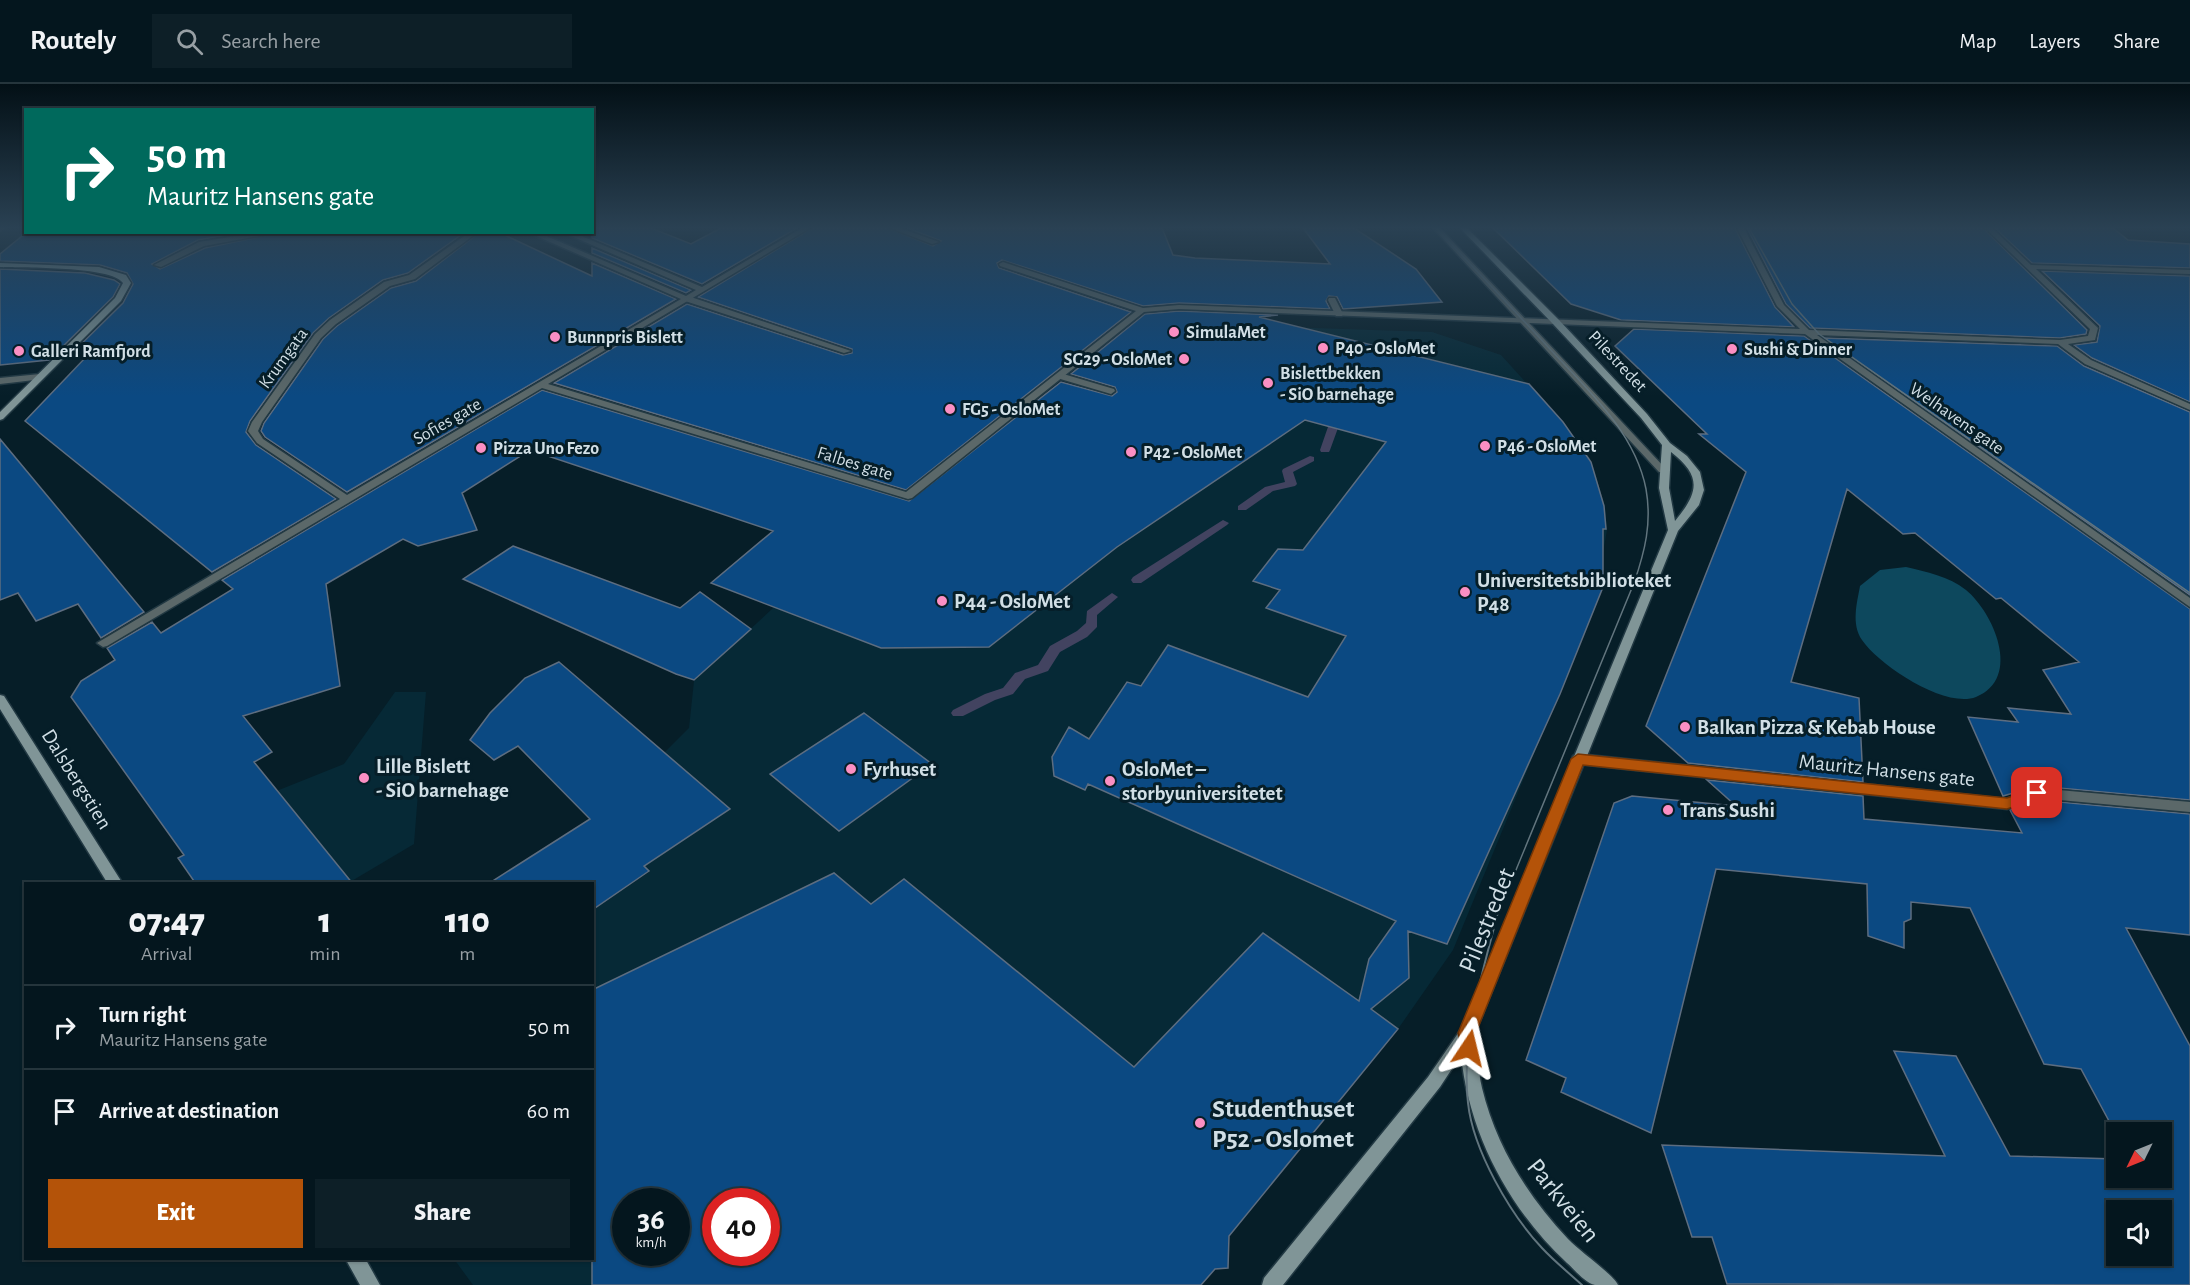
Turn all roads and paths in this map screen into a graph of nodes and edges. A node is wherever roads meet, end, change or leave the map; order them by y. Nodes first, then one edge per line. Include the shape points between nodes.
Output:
1 (126, 284) edge
2 (387, 284) edge
3 (652, 284) edge
4 (687, 284) edge
5 (711, 284) edge
6 (1064, 284) edge
7 (1489, 284) edge
8 (1518, 284) edge
9 (1769, 284) edge
10 (2048, 284) edge
11 (701, 290) junction
12 (685, 298) junction
13 (1332, 300) dead end
14 (1142, 310) junction
15 (1339, 314) junction
16 (1525, 322) junction
17 (1556, 322) junction
18 (1806, 331) junction
19 (2060, 342) junction
20 (848, 351) dead end
21 (1060, 376) junction
22 (40, 377) junction
23 (0, 381) edge
24 (541, 386) junction
25 (1111, 391) dead end
26 (2190, 407) edge
27 (0, 417) edge
28 (1667, 445) junction
29 (1662, 470) junction
30 (346, 498) junction
31 (1673, 530) junction
32 (2190, 603) edge
33 (103, 643) dead end
34 (0, 699) edge
35 (1578, 759) junction
36 (2190, 807) edge
37 (115, 882) edge
38 (1467, 1033) junction
39 (355, 1260) edge
40 (370, 1285) edge
41 (1270, 1285) edge
42 (1610, 1285) edge

1 - 22 main road via 118,299
2 - 30 street, Krumgata via 318,336 253,431 260,441
3 - 12 street
4 - 11 street
5 - 11 street, Sofies gate
6 - 14 street
7 - 16 street
8 - 17 main road, Pilestredet
9 - 18 street, Welhavens gate via 1781,306
10 - 19 street via 2094,328 2092,338
11 - 12 street, Sofies gate
12 - 20 street
12 - 24 street, Sofies gate
13 - 15 street
14 - 15 street via 1179,307
14 - 21 street, Falbes gate
15 - 16 street
16 - 17 street
16 - 29 street
17 - 18 street
17 - 28 main road, Pilestredet
18 - 19 street
18 - 32 street, Welhavens gate
19 - 26 street via 2088,362
21 - 24 street, Falbes gate via 908,496
21 - 25 street
22 - 23 street
22 - 27 main road
24 - 30 street, Sofies gate
28 - 29 main road
28 - 31 main road, Pilestredet via 1697,474 1699,490 1694,506
29 - 31 main road via 1664,499
30 - 33 street, Sofies gate
31 - 35 main road, Pilestredet
34 - 37 main road, Dalsbergstien
35 - 36 street, Mauritz Hansens gate via 2007,804 2037,793
35 - 38 main road, Pilestredet
38 - 41 main road, Pilestredet via 1434,1082
38 - 42 main road, Parkveien via 1474,1089 1500,1161 1527,1204 1561,1244
39 - 40 main road

